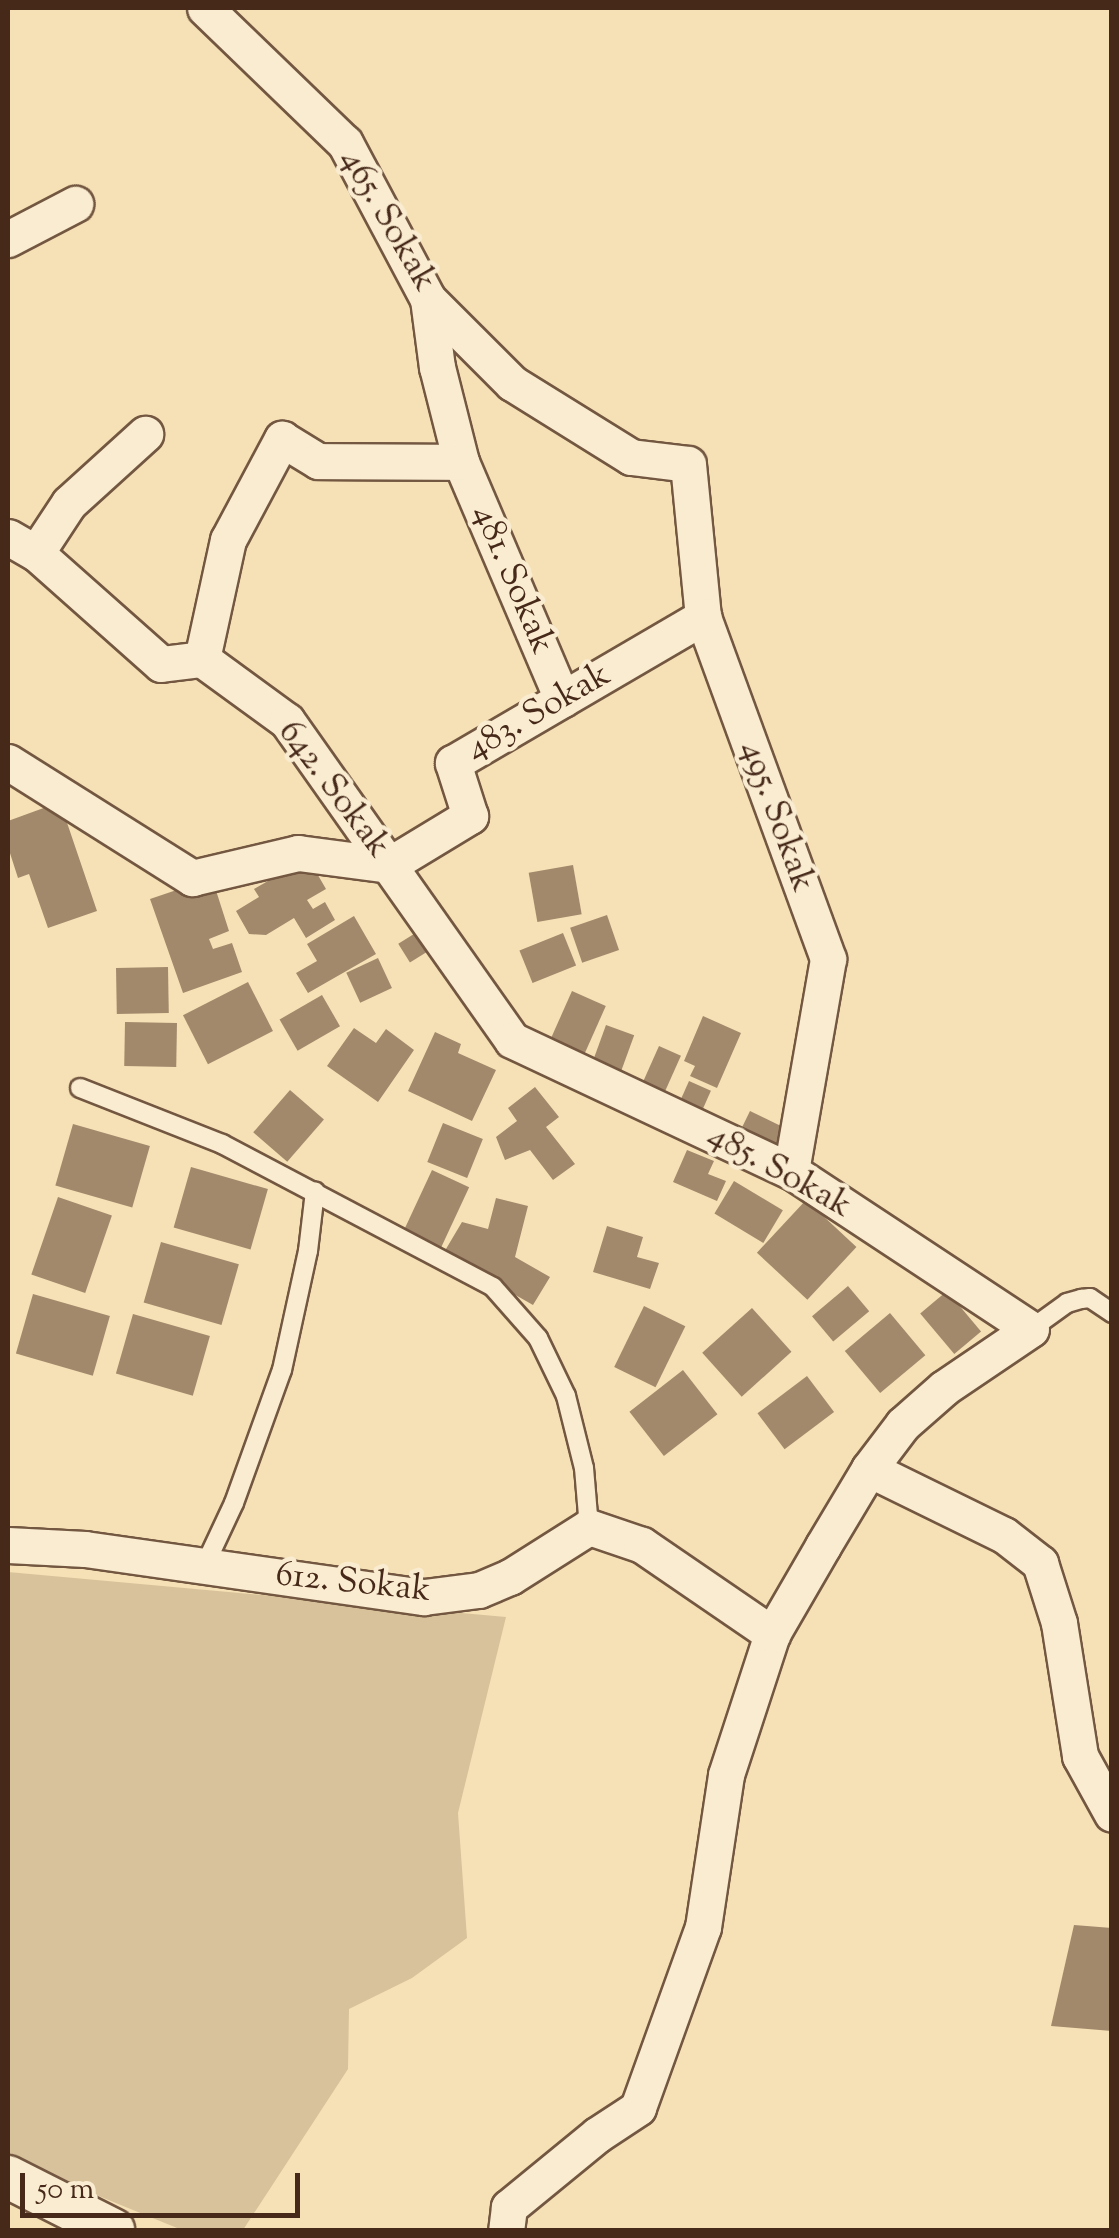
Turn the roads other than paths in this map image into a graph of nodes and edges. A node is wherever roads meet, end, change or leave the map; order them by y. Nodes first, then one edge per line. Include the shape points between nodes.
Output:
1 (204, 8) edge
2 (75, 204) dead end
3 (8, 239) edge
4 (428, 298) junction
5 (145, 434) dead end
6 (461, 462) junction
7 (688, 464) joint
8 (22, 545) edge
9 (703, 617) junction
10 (202, 659) junction
11 (562, 699) junction
12 (8, 762) edge
13 (389, 865) junction
14 (512, 1040) joint
15 (80, 1088) dead end
16 (792, 1171) junction
17 (315, 1191) junction
18 (1112, 1313) edge
19 (1031, 1329) junction
20 (869, 1468) junction
21 (589, 1527) junction
22 (8, 1545) edge
23 (204, 1567) junction
24 (772, 1634) junction
25 (1112, 1814) edge
26 (8, 2177) edge
27 (114, 2230) edge
28 (506, 2230) edge

1 - 4 street, 465. Sokak via 345,143
2 - 3 street
4 - 6 street, 481. Sokak
4 - 7 street, 465. Sokak via 512,383 631,457
5 - 8 street
6 - 10 street, 481. Sokak via 318,461 282,438 228,540
6 - 11 street, 481. Sokak
7 - 9 street, 495. Sokak
8 - 10 street via 161,664
9 - 11 street, 483. Sokak
9 - 16 street, 495. Sokak via 828,959
10 - 13 street, 642. Sokak via 287,721
11 - 13 street, 483. Sokak via 453,763 470,816
12 - 13 street via 192,878 298,853
13 - 14 street, 642. Sokak
14 - 16 street, 485. Sokak
15 - 17 lane via 222,1144
16 - 19 street, 485. Sokak
17 - 21 lane via 493,1287 517,1311 566,1396 584,1468
17 - 23 lane via 282,1370
18 - 19 lane via 1081,1299
19 - 20 street via 944,1388 903,1424
20 - 24 street
20 - 25 street via 1004,1534 1040,1564 1060,1623 1080,1756
21 - 23 street, 612. Sokak via 495,1583 424,1597
21 - 24 street via 642,1545
22 - 23 street, 612. Sokak via 85,1548
24 - 28 street via 726,1775 703,1927 638,2108 509,2207
26 - 27 street

